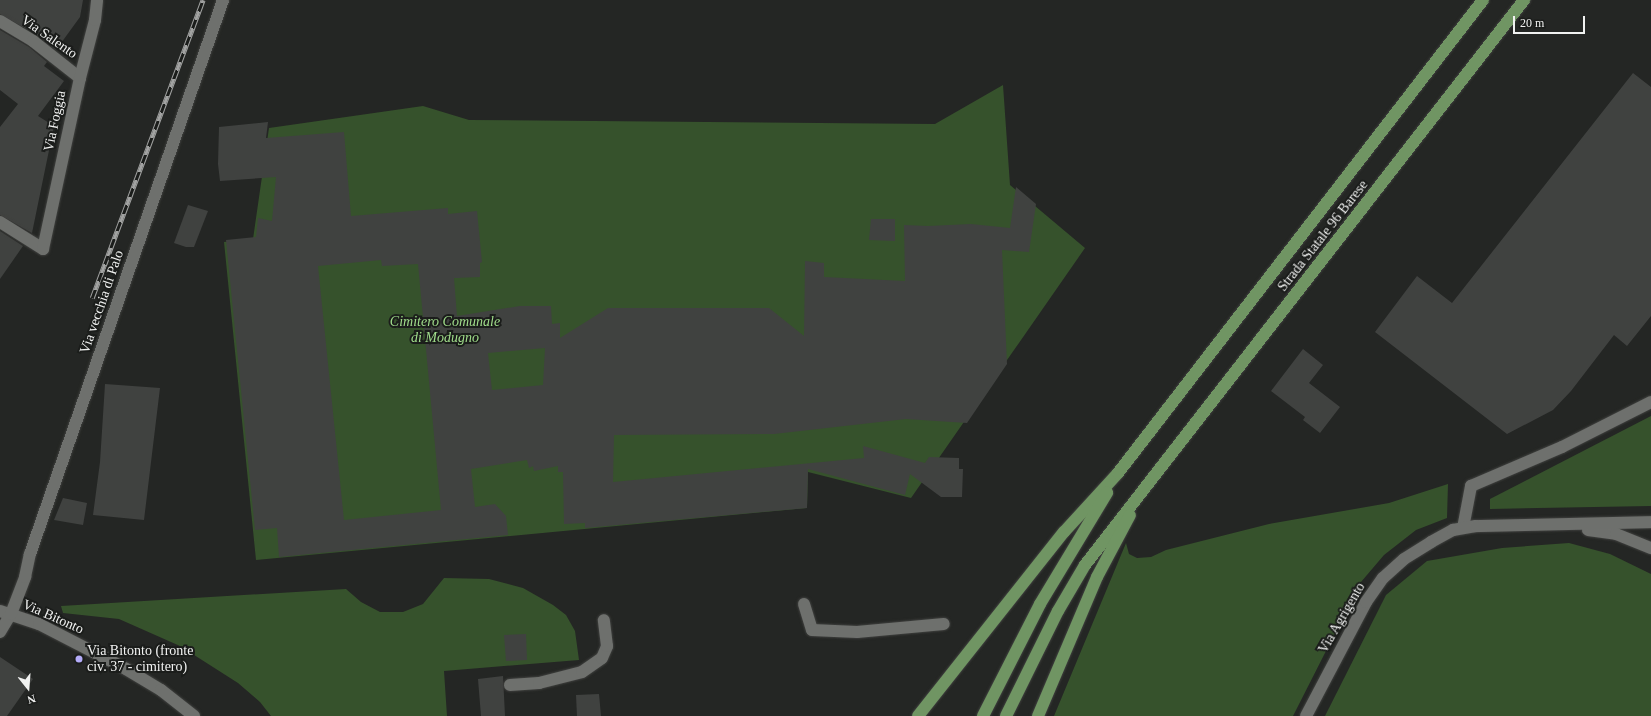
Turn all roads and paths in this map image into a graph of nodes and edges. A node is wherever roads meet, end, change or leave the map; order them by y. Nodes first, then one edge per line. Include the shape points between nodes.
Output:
1 (97, 0) edge
2 (223, 0) edge
3 (1483, 0) edge
4 (1524, 0) edge
5 (0, 21) edge
6 (80, 78) junction
7 (0, 222) edge
8 (1651, 402) edge
9 (1118, 473) junction
10 (1144, 490) junction
11 (1651, 522) edge
12 (1553, 525) junction
13 (1463, 528) junction
14 (1651, 548) edge
15 (804, 604) dead end
16 (6, 612) edge
17 (604, 620) dead end
18 (944, 624) dead end
19 (0, 632) edge
20 (510, 685) dead end
21 (194, 716) edge
22 (918, 716) edge
23 (983, 716) edge
24 (1006, 716) edge
25 (1038, 716) edge
26 (1306, 716) edge

1 - 6 street, Via Foggia via 95,20
2 - 16 street, Via vecchia di Palo via 32,547 25,577
3 - 9 main road, Strada Statale 96 Barese
4 - 10 main road, Strada Statale 96 Barese
5 - 6 street, Via Salento via 33,41
6 - 7 street, Via Foggia via 43,249
8 - 13 street via 1562,447 1471,486
9 - 22 main road via 1064,532
9 - 23 main road via 1040,604
10 - 24 main road via 1085,565 1058,611
10 - 25 main road via 1097,577
11 - 12 street
12 - 13 street, Via Agrigento
12 - 14 street via 1616,534
13 - 26 street, Via Agrigento via 1453,530 1404,559 1383,578 1366,602
15 - 18 street via 812,630 857,632
16 - 19 street, Via vecchia di Palo
16 - 21 street, Via Bitonto via 39,624 126,669 161,690
17 - 20 street via 607,646 602,658 582,672 539,683

